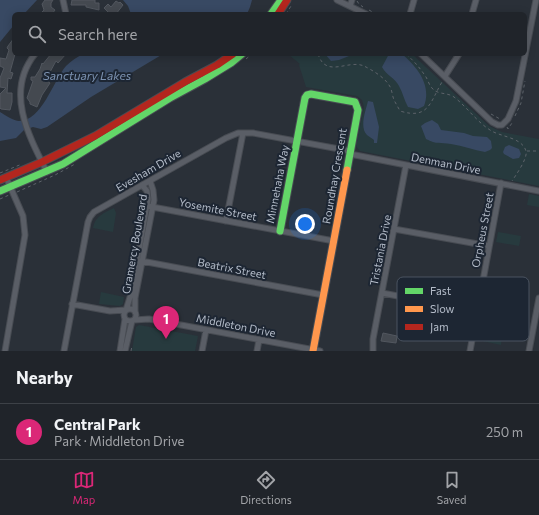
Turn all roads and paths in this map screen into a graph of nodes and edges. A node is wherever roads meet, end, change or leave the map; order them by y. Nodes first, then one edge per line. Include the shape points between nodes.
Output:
1 (63, 0) edge
2 (281, 0) edge
3 (338, 0) edge
4 (352, 0) edge
5 (357, 0) edge
6 (414, 0) edge
7 (476, 0) edge
8 (536, 0) edge
9 (289, 3) edge
10 (350, 6) junction
11 (66, 12) edge
12 (272, 12) edge
13 (280, 12) edge
14 (362, 12) edge
15 (372, 12) edge
16 (411, 12) edge
17 (473, 12) edge
18 (527, 48) edge
19 (34, 56) edge
20 (230, 56) edge
21 (239, 56) edge
22 (319, 56) edge
23 (408, 56) edge
24 (423, 56) edge
25 (458, 56) edge
26 (526, 56) edge
27 (445, 76) junction
28 (193, 77) junction
29 (196, 84) junction
30 (436, 92) junction
31 (491, 114) dead end
32 (506, 121) junction
33 (240, 133) junction
34 (296, 141) junction
35 (526, 151) junction
36 (539, 151) edge
37 (350, 153) junction
38 (42, 162) junction
39 (24, 163) dead end
40 (406, 165) junction
41 (47, 172) junction
42 (2, 177) edge
43 (150, 181) junction
44 (507, 181) dead end
45 (501, 183) junction
46 (142, 185) junction
47 (11, 186) junction
48 (539, 191) edge
49 (0, 192) edge
50 (146, 206) junction
51 (153, 207) junction
52 (226, 221) junction
53 (394, 229) junction
54 (280, 231) junction
55 (334, 241) junction
56 (489, 246) junction
57 (136, 260) junction
58 (143, 261) junction
59 (483, 277) edge
60 (382, 293) junction
61 (323, 295) junction
62 (397, 296) edge
63 (539, 298) edge
64 (72, 304) junction
65 (126, 310) junction
66 (110, 312) junction
67 (135, 312) junction
68 (124, 318) junction
69 (149, 319) junction
70 (133, 320) junction
71 (206, 330) junction
72 (373, 339) junction
73 (259, 340) junction
74 (472, 341) edge
75 (6, 351) edge
76 (64, 351) edge
77 (120, 351) edge
78 (125, 351) edge
79 (202, 351) edge
80 (257, 351) edge
81 (316, 351) edge
82 (369, 351) edge
83 (373, 351) edge
84 (470, 351) edge
85 (529, 351) edge

1 - 11 street
2 - 12 street
3 - 10 street
4 - 10 street
5 - 15 path via 360,5
6 - 16 street
7 - 17 street
8 - 18 street
9 - 13 street
10 - 14 street
19 - 38 street via 21,83 20,99 25,120
20 - 28 street
21 - 29 street
22 - 30 path via 325,65 334,67 358,64 378,75 389,85 400,111 409,114 419,113 429,107
23 - 30 path via 419,66
24 - 27 street
25 - 27 street
26 - 32 street via 518,97
27 - 30 path
27 - 32 street via 492,122 498,125
28 - 29 street
28 - 38 street via 95,136
29 - 41 street
30 - 35 path via 451,96 484,127 519,142
31 - 32 path
33 - 34 street
33 - 43 street, Evesham Drive via 226,138
33 - 52 street
34 - 37 street
34 - 37 street, Roundhay Crescent via 305,98 309,94 353,102 358,110
34 - 54 street, Minnehaha Way
35 - 36 path
35 - 44 path via 526,157 512,181
37 - 40 street, Denman Drive
37 - 55 street, Roundhay Crescent
38 - 41 street
38 - 42 street
39 - 42 path
40 - 45 street, Denman Drive
40 - 53 street, Tristania Drive
41 - 47 street
42 - 47 street
43 - 46 street, Evesham Drive
43 - 51 street, Gramercy Boulevard via 154,195
45 - 48 street, Denman Drive
45 - 56 street, Orpheus Street
46 - 50 street, Gramercy Boulevard via 148,194
46 - 64 street, Evesham Drive via 90,217
47 - 49 street
47 - 75 street via 23,216 25,235
50 - 51 street, Yosemite Street
50 - 57 street, Gramercy Boulevard
51 - 52 street, Yosemite Street
51 - 58 street, Gramercy Boulevard
52 - 54 street, Yosemite Street
53 - 56 street
53 - 60 street, Tristania Drive
54 - 55 street, Yosemite Street
55 - 61 street, Roundhay Crescent
56 - 59 street, Orpheus Street
57 - 58 street, Beatrix Street
57 - 65 street, Gramercy Boulevard
58 - 61 street, Beatrix Street
58 - 67 street, Gramercy Boulevard via 134,302
60 - 62 street
60 - 72 street, Tristania Drive
61 - 81 street, Roundhay Crescent
63 - 85 street
64 - 66 street
64 - 76 street, Evesham Drive
65 - 66 street
65 - 67 street via 131,309
65 - 68 street
66 - 68 street
67 - 69 street, Middleton Drive
67 - 70 street
68 - 70 street via 128,321
68 - 77 street
69 - 70 street, Middleton Drive
69 - 71 street, Middleton Drive
70 - 78 street
71 - 73 street, Middleton Drive
71 - 79 street
72 - 82 street, Tristania Drive
72 - 83 street, Tristania Drive
73 - 80 street
73 - 81 street, Middleton Drive
74 - 84 street, Orpheus Street

